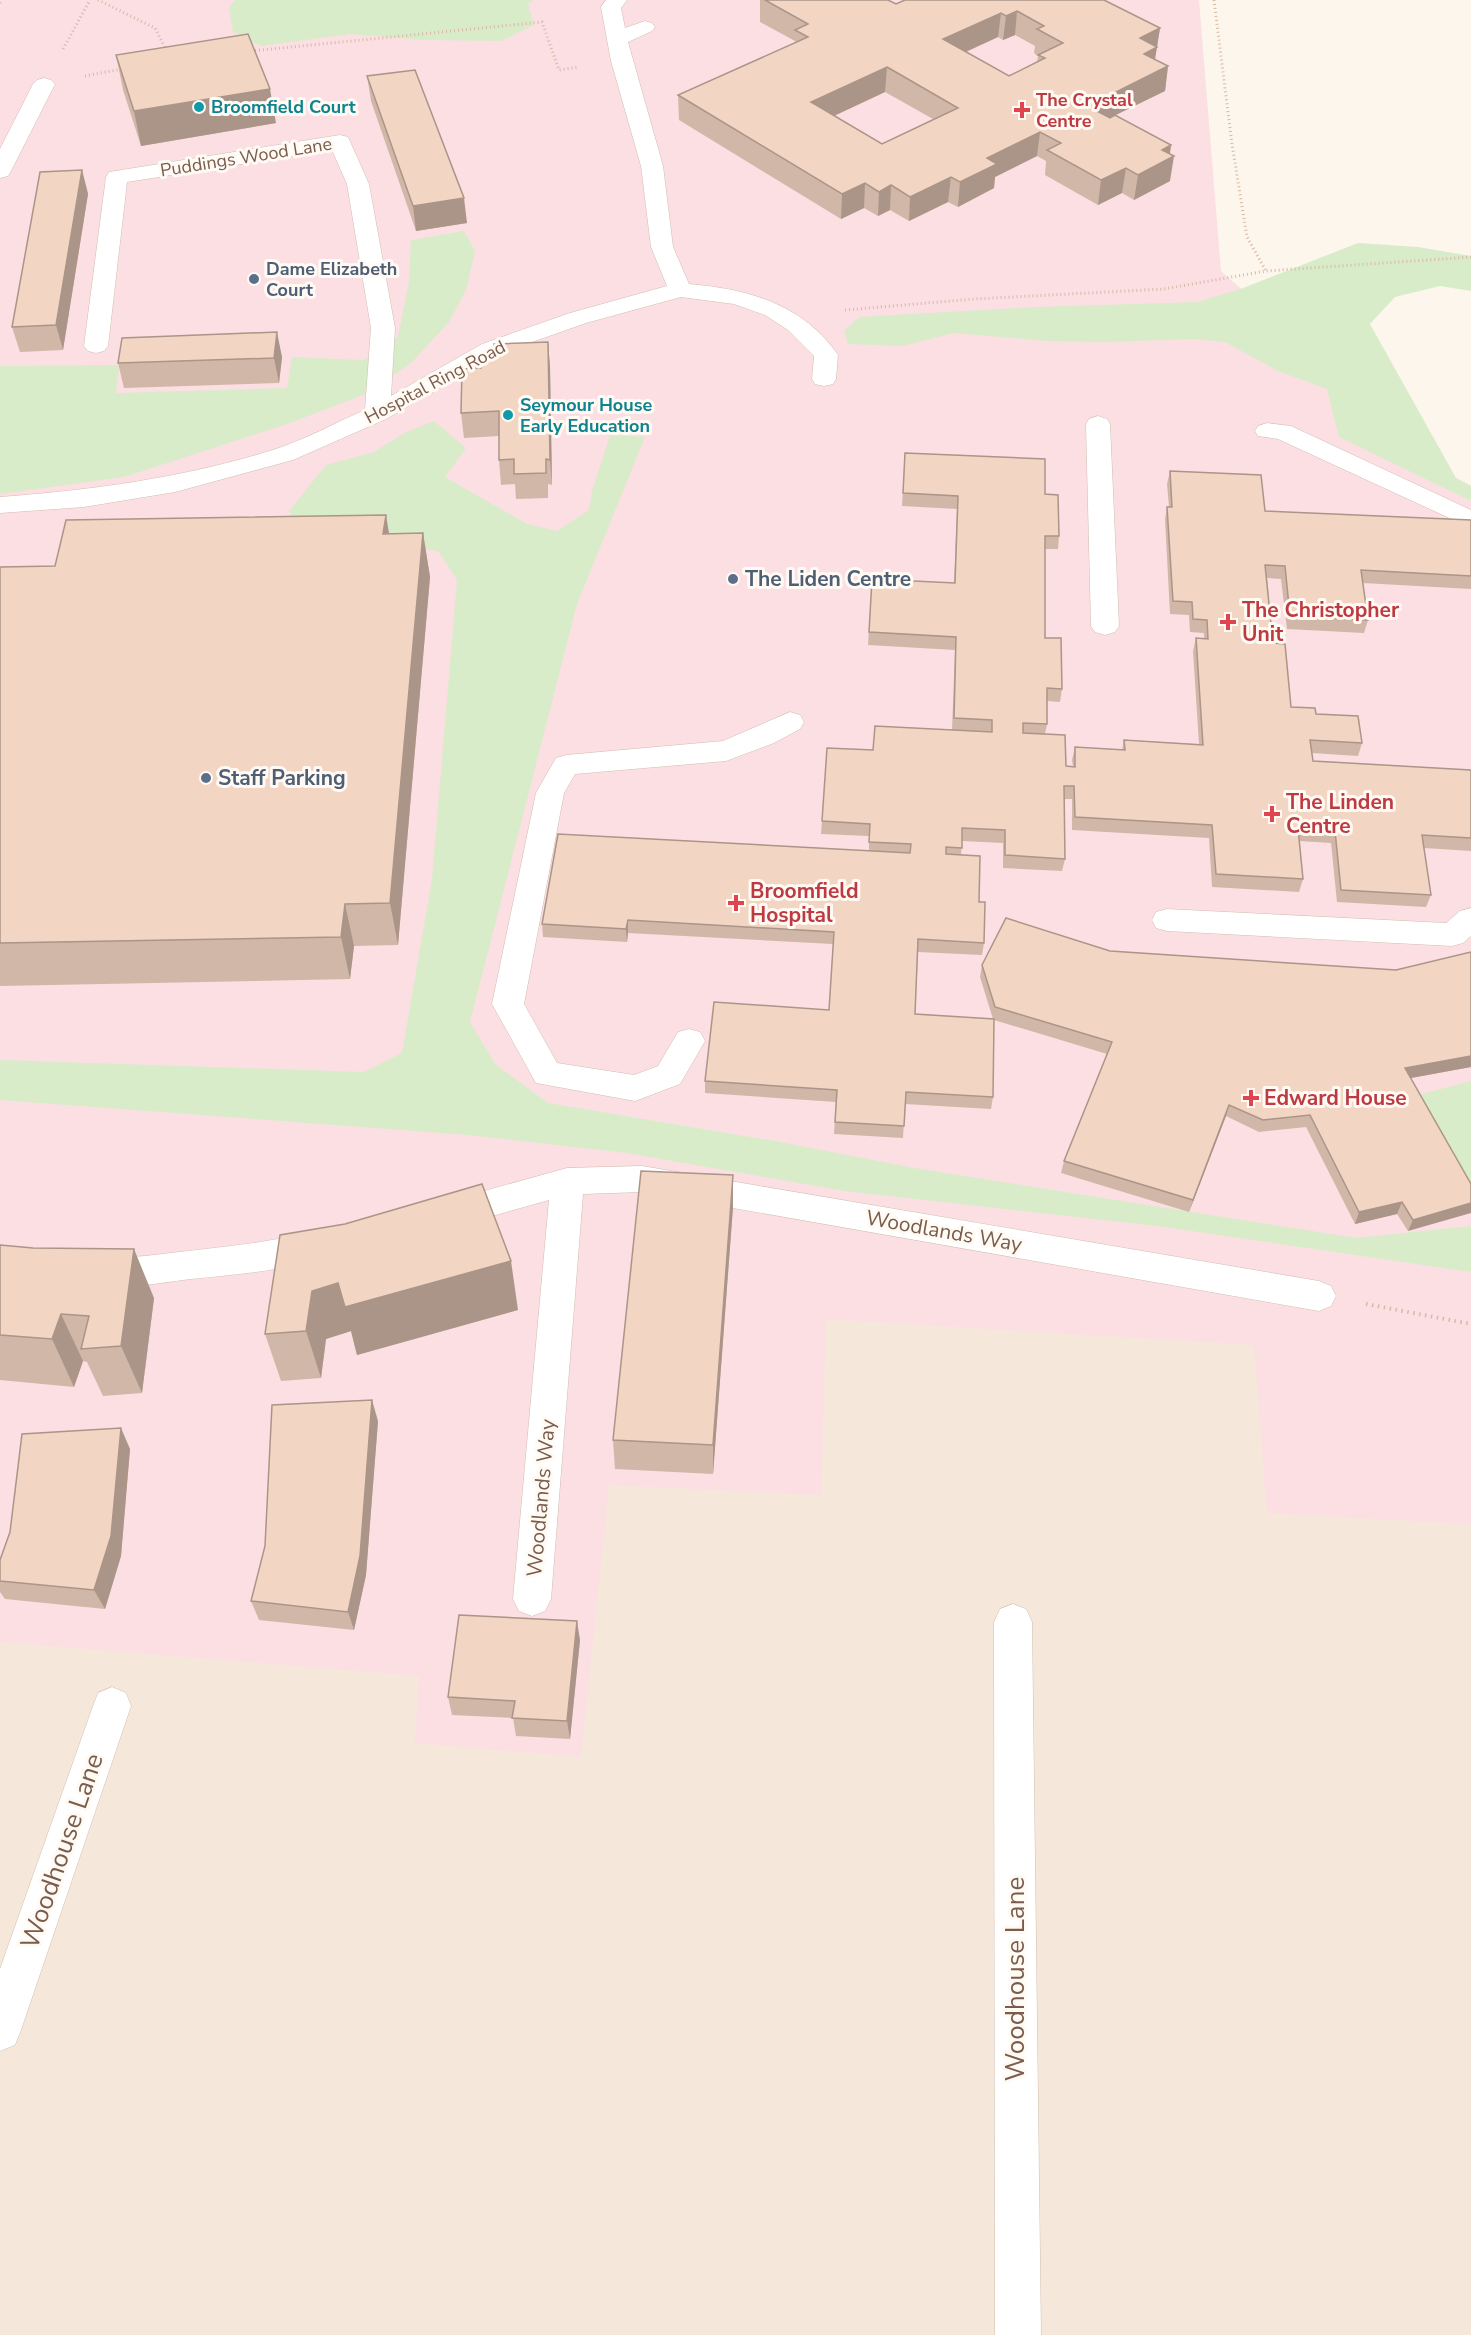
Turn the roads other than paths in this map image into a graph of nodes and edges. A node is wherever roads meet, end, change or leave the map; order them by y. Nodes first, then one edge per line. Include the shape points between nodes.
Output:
1 (617, 0) edge
2 (645, 27) dead end
3 (617, 39) junction
4 (44, 84) road end
5 (0, 171) edge
6 (680, 290) junction
7 (96, 346) dead end
8 (824, 379) dead end
9 (377, 414) junction
10 (1098, 424) dead end
11 (1267, 430) dead end
12 (0, 505) edge
13 (1471, 520) edge
14 (1105, 626) dead end
15 (790, 722) dead end
16 (1471, 919) edge
17 (1167, 920) dead end
18 (689, 1041) dead end
19 (567, 1181) junction
20 (414, 1225) edge
21 (346, 1240) edge
22 (69, 1268) edge
23 (1320, 1296) road end
24 (532, 1599) dead end
25 (1013, 1622) dead end
26 (112, 1706) dead end
27 (0, 2030) edge
28 (1018, 2335) edge

1 - 3 street via 610,7
2 - 3 street
3 - 6 street via 652,165 662,247
4 - 5 street
6 - 8 street, Hospital Ring Road via 717,293 762,305 785,316 826,355
6 - 9 street, Hospital Ring Road via 578,318 490,349
7 - 9 street, Puddings Wood Lane via 117,177 340,142 358,184 383,328
9 - 12 street, Hospital Ring Road via 284,455 175,484 84,499
10 - 14 street
11 - 13 street via 1282,431
15 - 18 street via 726,751 566,765 550,793 508,1004 547,1074 635,1088 669,1075
16 - 17 street via 1452,935
19 - 20 street, Woodlands Way
19 - 23 street, Woodlands Way via 642,1179
19 - 24 street, Woodlands Way
21 - 22 street via 266,1257 126,1272
25 - 28 street, Woodhouse Lane
26 - 27 street, Woodhouse Lane

